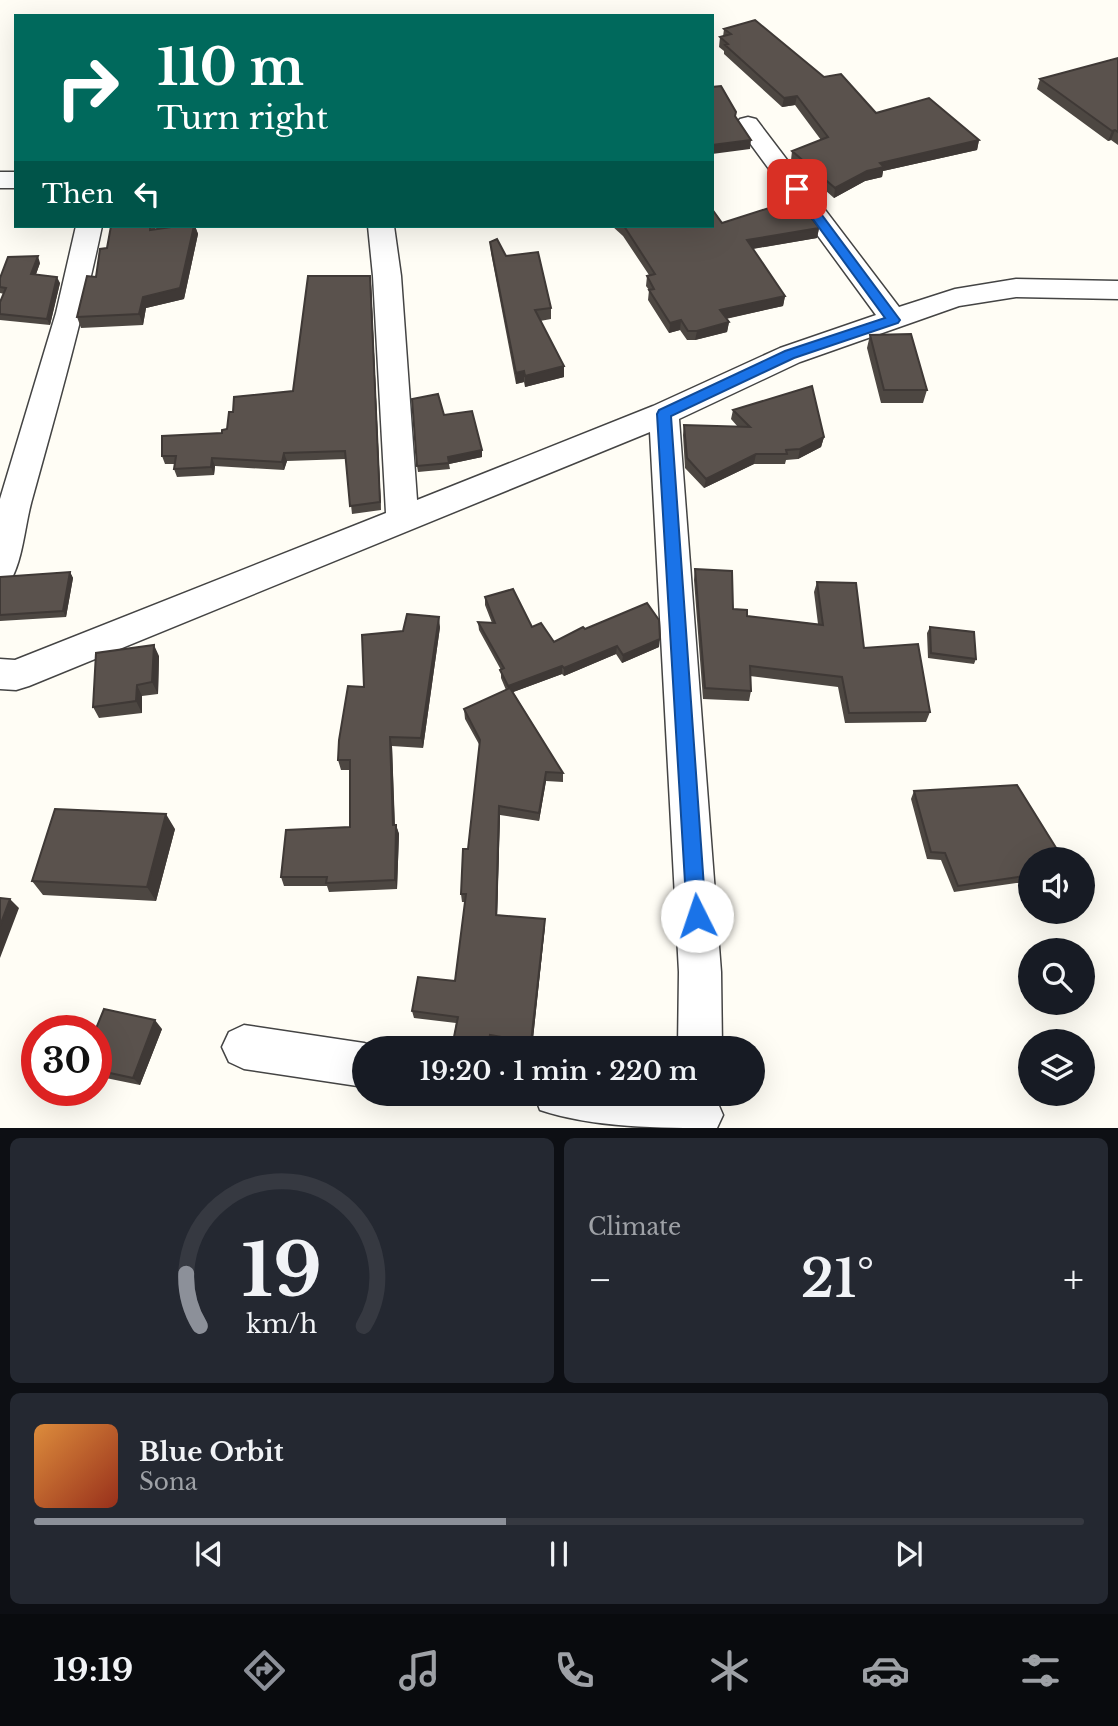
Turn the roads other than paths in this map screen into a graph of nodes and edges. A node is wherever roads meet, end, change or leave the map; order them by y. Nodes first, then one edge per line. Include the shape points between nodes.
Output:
1 (748, 124) dead end
2 (89, 228) edge
3 (381, 228) edge
4 (1118, 290) edge
5 (894, 320) junction
6 (664, 414) junction
7 (6, 516) edge
8 (402, 519) junction
9 (0, 569) edge
10 (0, 674) edge
11 (700, 1036) edge
12 (244, 1047) dead end
13 (352, 1063) edge
14 (652, 1106) edge
15 (700, 1112) edge

1 - 5 street
2 - 7 street via 70,313
3 - 8 street
4 - 5 street via 1016,288 955,298
5 - 6 street via 790,355
6 - 8 street
6 - 11 street via 700,972
7 - 9 street
8 - 10 street via 16,675
12 - 13 street
14 - 15 street

